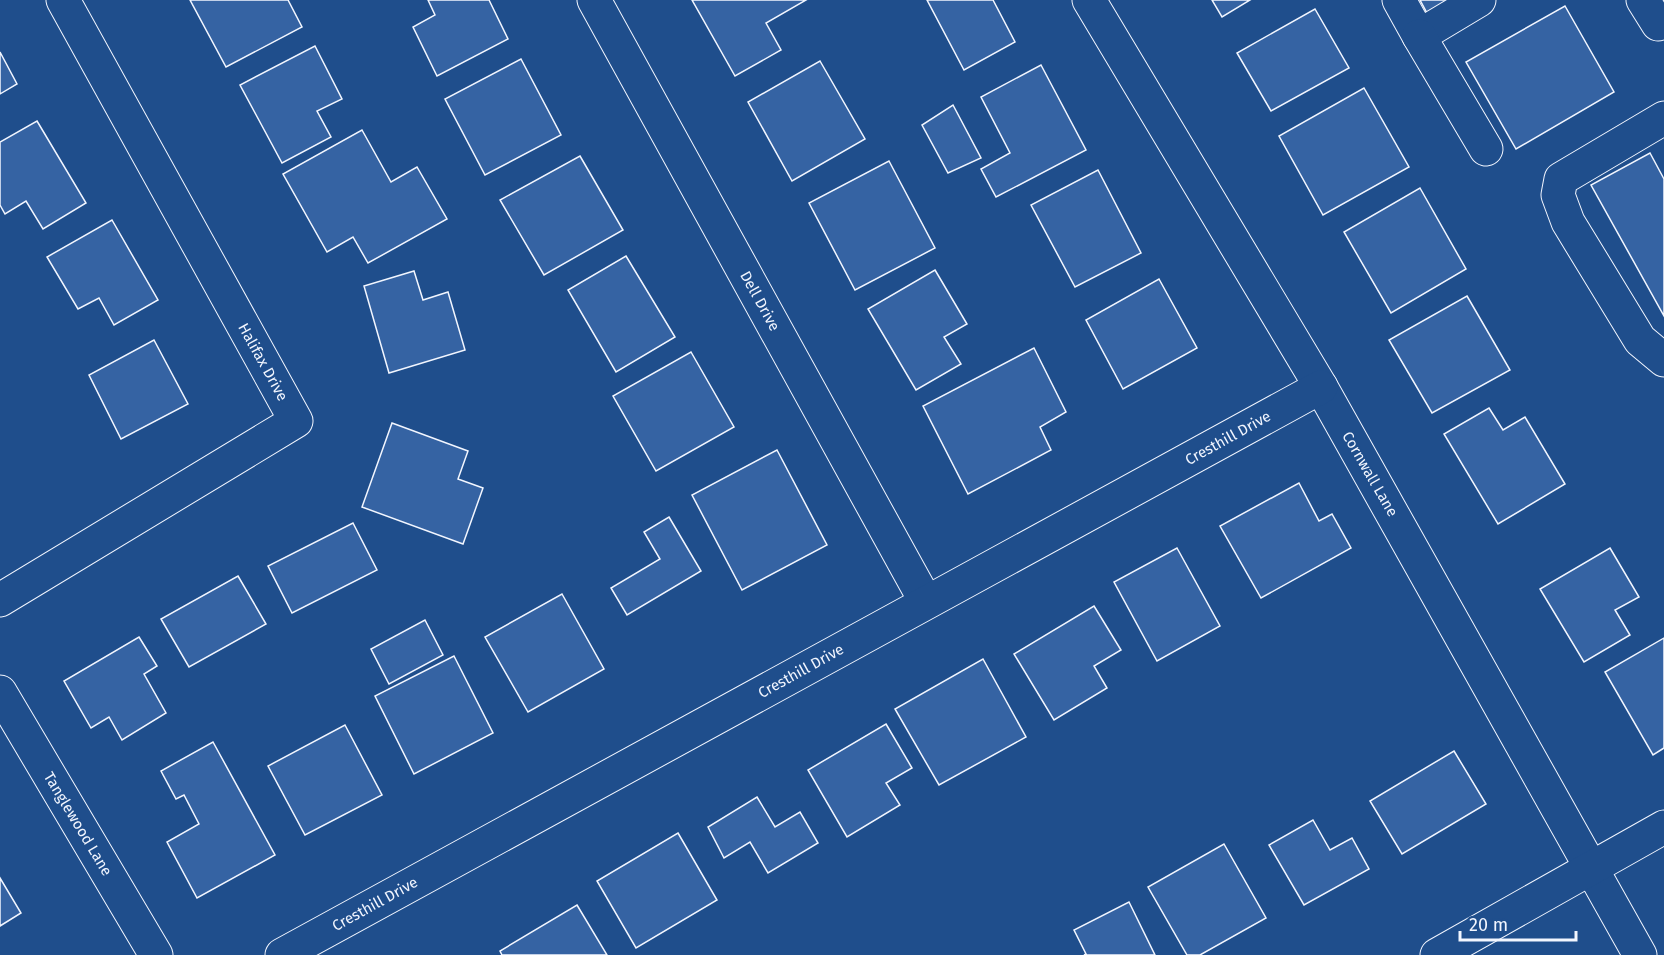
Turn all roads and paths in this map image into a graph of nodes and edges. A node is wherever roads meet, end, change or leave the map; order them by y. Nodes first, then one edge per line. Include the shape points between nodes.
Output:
1 (63, 0) edge
2 (594, 0) edge
3 (1089, 0) edge
4 (1399, 0) edge
5 (1479, 0) edge
6 (1643, 0) edge
7 (1664, 21) edge
8 (1419, 36) junction
9 (1664, 118) edge
10 (1486, 148) dead end
11 (1664, 360) edge
12 (1321, 387) junction
13 (0, 600) edge
14 (926, 602) junction
15 (0, 692) edge
16 (1664, 827) edge
17 (1591, 868) junction
18 (156, 955) edge
19 (282, 955) edge
20 (1437, 955) edge
21 (1640, 955) edge

1 - 13 street, Halifax Drive via 296,421
2 - 14 street, Dell Drive
3 - 12 street, Cornwall Lane
4 - 8 street
5 - 8 street
6 - 7 street via 1658,24
8 - 10 street
9 - 11 street via 1561,179 1558,195 1568,222 1640,340
12 - 14 street, Cresthill Drive
12 - 17 street, Cornwall Lane
14 - 19 street, Cresthill Drive
15 - 18 street, Tanglewood Lane
16 - 17 street
17 - 20 street
17 - 21 street, Cornwall Lane

